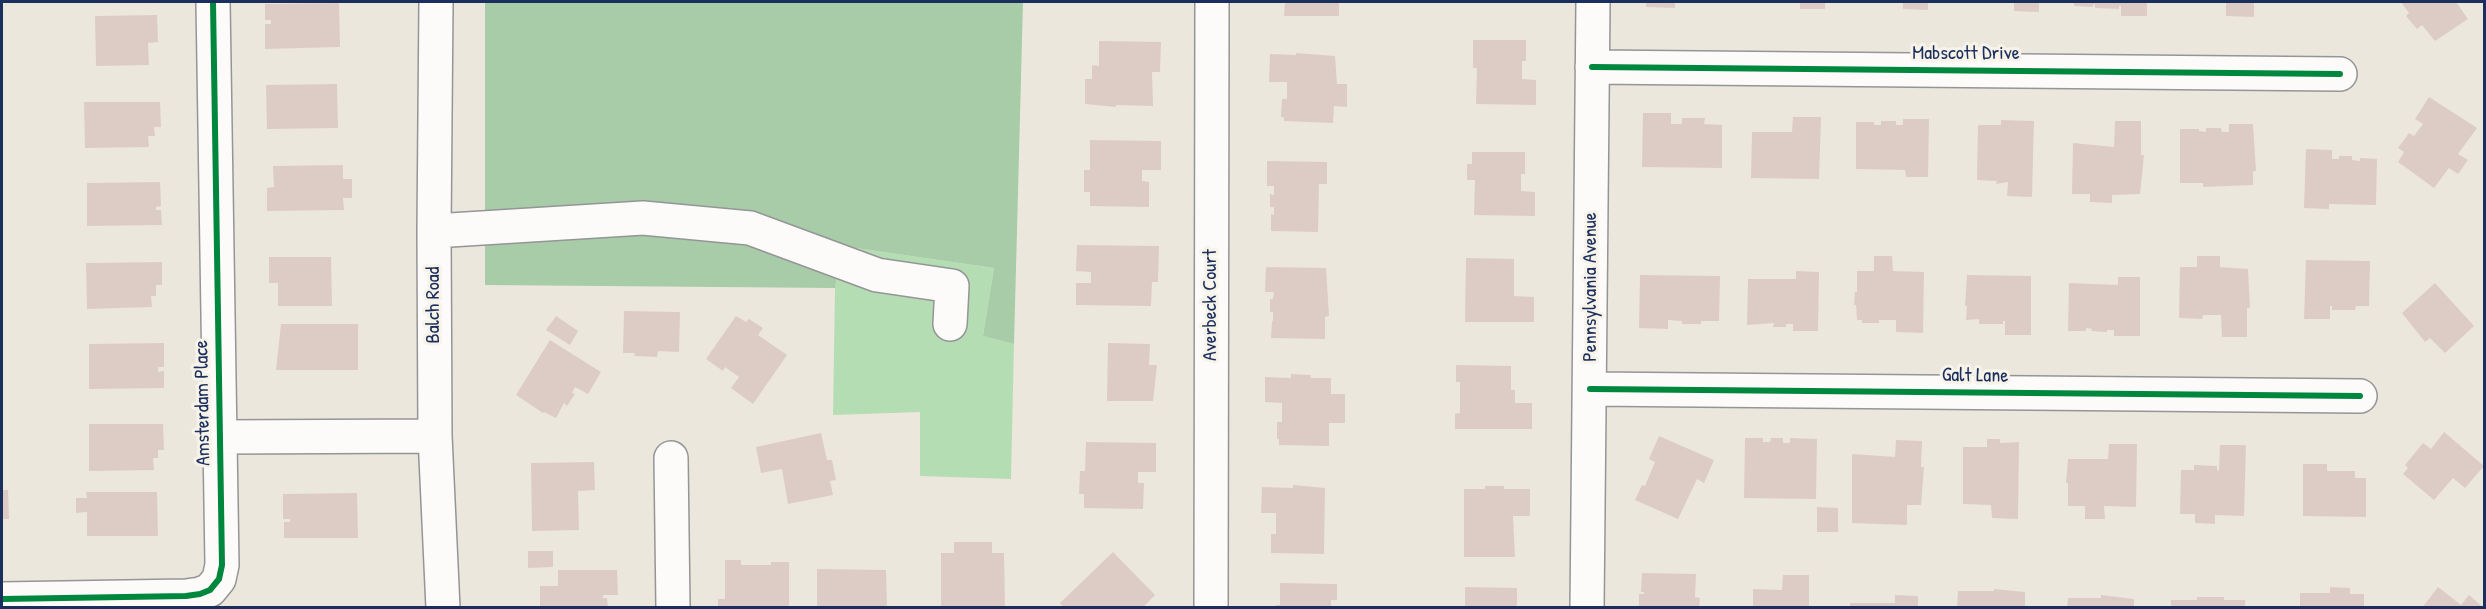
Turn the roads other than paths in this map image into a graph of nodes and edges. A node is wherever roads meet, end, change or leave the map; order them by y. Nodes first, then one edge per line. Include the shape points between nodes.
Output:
1 (213, 2) edge
2 (436, 2) edge
3 (1212, 2) edge
4 (1593, 2) edge
5 (1592, 67) junction
6 (2340, 74) dead end
7 (434, 231) junction
8 (950, 324) dead end
9 (1590, 389) junction
10 (2361, 396) dead end
11 (435, 436) junction
12 (220, 437) junction
13 (671, 459) dead end
14 (2, 598) edge
15 (443, 608) edge
16 (673, 608) edge
17 (1211, 608) edge
18 (1587, 608) edge

1 - 12 street, Amsterdam Place
2 - 7 street, Balch Road
3 - 17 street, Averbeck Court
4 - 5 street, Pennsylvania Avenue
5 - 6 street, Mabscott Drive
5 - 9 street, Pennsylvania Avenue
7 - 8 street via 643,218 750,228 877,275 952,286
7 - 11 street, Balch Road
9 - 10 street, Galt Lane
9 - 18 street, Pennsylvania Avenue
11 - 12 street
11 - 15 street, Balch Road
12 - 14 street, Amsterdam Place via 222,565 219,579 210,590 186,596
13 - 16 street

